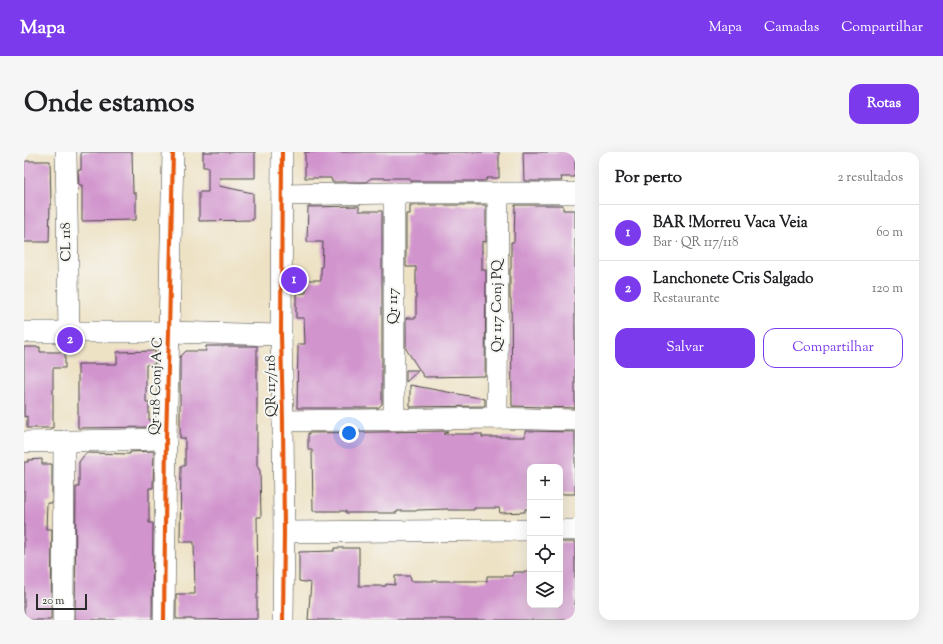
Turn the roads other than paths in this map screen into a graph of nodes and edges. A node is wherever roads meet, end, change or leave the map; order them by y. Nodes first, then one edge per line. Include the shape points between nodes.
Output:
1 (66, 152) edge
2 (173, 152) edge
3 (282, 152) edge
4 (575, 192) edge
5 (498, 193) junction
6 (394, 194) junction
7 (282, 196) junction
8 (24, 332) edge
9 (68, 332) junction
10 (169, 332) junction
11 (281, 335) junction
12 (498, 418) junction
13 (394, 419) junction
14 (575, 420) edge
15 (283, 421) junction
16 (166, 439) junction
17 (64, 441) junction
18 (24, 442) edge
19 (527, 530) edge
20 (563, 530) edge
21 (575, 530) edge
22 (284, 532) junction
23 (63, 620) edge
24 (164, 620) edge
25 (283, 620) edge

1 - 9 street, CL 118
2 - 10 street, Qr 118 Conj A C
3 - 7 street, QR 117/118
4 - 5 street
5 - 6 street
5 - 12 street, Qr 117 Conj PQ
6 - 7 street
6 - 13 street, Qr 117
7 - 11 street, QR 117/118
8 - 9 street
9 - 10 street
10 - 11 street
10 - 16 street, Qr 118 Conj A C
11 - 15 street, QR 117/118
12 - 13 street
12 - 14 street
13 - 15 street
15 - 22 street, QR 117/118
16 - 17 street
16 - 24 street, Qr 118 Conj A C
17 - 18 street
17 - 23 street
19 - 22 street
20 - 21 street
22 - 25 street, QR 117/118

